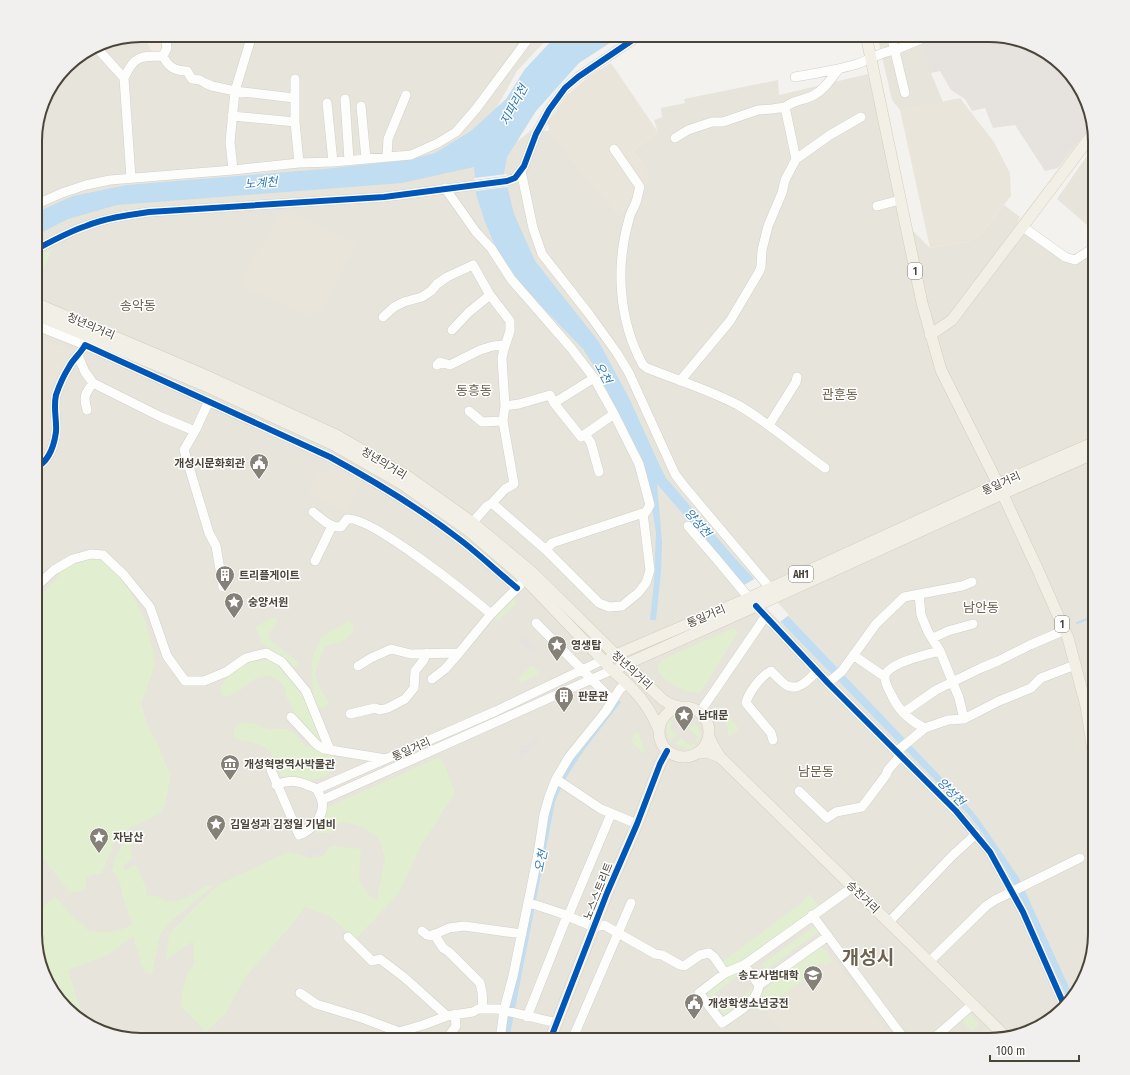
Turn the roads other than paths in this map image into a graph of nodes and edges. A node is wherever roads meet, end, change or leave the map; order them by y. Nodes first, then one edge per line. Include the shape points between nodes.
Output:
1 (166, 42) edge
2 (250, 42) edge
3 (526, 42) edge
4 (630, 42) edge
5 (867, 42) edge
6 (893, 42) edge
7 (914, 42) edge
8 (895, 50) junction
9 (100, 51) edge
10 (163, 56) junction
11 (870, 57) junction
12 (838, 70) junction
13 (795, 77) dead end
14 (124, 78) junction
15 (295, 79) dead end
16 (234, 91) junction
17 (905, 93) dead end
18 (406, 95) dead end
19 (294, 98) junction
20 (345, 99) dead end
21 (327, 104) dead end
22 (361, 106) dead end
23 (785, 107) junction
24 (232, 116) junction
25 (861, 117) dead end
26 (295, 122) junction
27 (675, 138) dead end
28 (1088, 140) edge
29 (614, 149) dead end
30 (366, 159) junction
31 (384, 159) junction
32 (796, 159) junction
33 (349, 160) junction
34 (332, 162) junction
35 (299, 163) junction
36 (233, 170) junction
37 (521, 171) junction
38 (131, 178) junction
39 (445, 188) junction
40 (900, 200) junction
41 (42, 202) edge
42 (877, 206) dead end
43 (1023, 226) junction
44 (42, 246) edge
45 (1088, 251) edge
46 (490, 296) junction
47 (42, 306) edge
48 (42, 317) edge
49 (383, 317) dead end
50 (42, 327) edge
51 (452, 330) dead end
52 (930, 335) junction
53 (85, 345) junction
54 (505, 345) junction
55 (78, 356) junction
56 (436, 365) dead end
57 (644, 365) junction
58 (629, 373) junction
59 (797, 377) dead end
60 (594, 378) junction
61 (680, 381) junction
62 (93, 383) junction
63 (209, 401) junction
64 (554, 403) junction
65 (505, 406) junction
66 (87, 410) dead end
67 (468, 411) dead end
68 (614, 414) junction
69 (503, 421) junction
70 (769, 425) junction
71 (195, 431) junction
72 (585, 434) junction
73 (1088, 445) edge
74 (1088, 456) edge
75 (42, 464) edge
76 (825, 468) dead end
77 (599, 472) dead end
78 (1000, 489) junction
79 (492, 503) junction
80 (313, 512) dead end
81 (643, 513) junction
82 (472, 523) junction
83 (332, 526) junction
84 (688, 526) dead end
85 (546, 550) junction
86 (315, 561) dead end
87 (526, 580) junction
88 (42, 581) edge
89 (972, 582) dead end
90 (223, 587) dead end
91 (517, 588) junction
92 (770, 588) junction
93 (919, 594) junction
94 (752, 602) junction
95 (491, 614) junction
96 (765, 617) junction
97 (536, 623) dead end
98 (973, 624) dead end
99 (1065, 630) junction
100 (933, 638) junction
101 (940, 651) junction
102 (427, 653) junction
103 (459, 653) junction
104 (615, 654) junction
105 (853, 655) junction
106 (603, 660) junction
107 (626, 664) junction
108 (1075, 665) junction
109 (358, 666) dead end
110 (583, 670) junction
111 (612, 670) junction
112 (817, 671) junction
113 (885, 677) junction
114 (432, 679) dead end
115 (592, 680) junction
116 (830, 681) junction
117 (627, 682) junction
118 (952, 682) junction
119 (612, 700) junction
120 (679, 707) junction
121 (700, 712) junction
122 (903, 713) junction
123 (350, 714) dead end
124 (291, 717) dead end
125 (964, 719) junction
126 (1088, 719) edge
127 (925, 728) junction
128 (659, 730) junction
129 (709, 737) junction
130 (773, 740) dead end
131 (330, 750) junction
132 (667, 751) junction
133 (700, 753) junction
134 (898, 753) junction
135 (720, 757) junction
136 (388, 759) junction
137 (271, 770) dead end
138 (559, 781) junction
139 (276, 785) junction
140 (317, 789) junction
141 (799, 791) dead end
142 (322, 800) junction
143 (611, 814) junction
144 (637, 824) junction
145 (976, 834) junction
146 (1080, 858) dead end
147 (853, 887) junction
148 (1014, 891) junction
149 (631, 903) dead end
150 (531, 904) junction
151 (812, 915) junction
152 (567, 916) junction
153 (889, 922) junction
154 (594, 927) junction
155 (422, 931) dead end
156 (618, 933) junction
157 (434, 934) junction
158 (522, 934) junction
159 (828, 936) junction
160 (348, 938) dead end
161 (929, 962) junction
162 (744, 965) junction
163 (725, 973) junction
164 (759, 985) junction
165 (300, 993) dead end
166 (1062, 1000) edge
167 (972, 1004) junction
168 (483, 1009) junction
169 (504, 1010) junction
170 (451, 1015) junction
171 (527, 1016) junction
172 (557, 1023) junction
173 (1000, 1032) edge
174 (392, 1033) edge
175 (405, 1033) edge
176 (451, 1033) edge
177 (501, 1033) edge
178 (553, 1033) edge
179 (575, 1033) edge
180 (900, 1033) edge
181 (940, 1033) edge

1 - 10 street via 167,48
2 - 16 street
3 - 31 street via 456,132 411,155
4 - 37 street via 565,88 548,110
5 - 11 main road, 1
6 - 8 street
7 - 8 street
8 - 11 street
8 - 17 street
9 - 14 street
10 - 14 street via 136,59
10 - 16 street via 171,68 187,71 192,79
11 - 12 street
11 - 40 main road, 1
12 - 13 street
12 - 23 street via 828,84 814,95 791,102
14 - 38 street
15 - 19 street
16 - 19 street
16 - 24 street
18 - 31 street via 388,139
19 - 26 street
20 - 33 street
21 - 34 street
22 - 30 street
23 - 27 street via 758,110 723,122 712,122 688,130
23 - 32 street
24 - 26 street
24 - 36 street via 230,142
25 - 32 street
26 - 35 street
28 - 43 main road
29 - 57 street via 640,187 629,218 623,250 621,289 626,320
30 - 31 street
30 - 33 street
32 - 61 street via 785,180 768,226 759,272 730,321
33 - 34 street
34 - 35 street
35 - 36 street
36 - 38 street
37 - 39 street via 508,181
37 - 58 street via 533,228 542,254 594,321
38 - 41 street via 86,185
39 - 44 street via 127,215 86,226
39 - 60 street via 476,232 491,248 511,279
40 - 42 street
40 - 52 main road, 1
43 - 45 street via 1065,257 1074,260
43 - 52 main road via 952,320
46 - 49 street via 473,265 447,277 422,297 394,306
46 - 51 street via 469,312
46 - 54 street via 510,321 510,331
47 - 82 main road, 청년의거리 via 200,373 336,435 407,476
48 - 87 main road, 청년의거리 via 208,387 334,445 402,484 469,531
50 - 53 street
52 - 78 main road, 1 via 941,370
53 - 55 street
53 - 63 street
54 - 56 street via 480,350 450,365 440,362
54 - 65 street via 502,358
55 - 62 street
55 - 75 street via 69,366 57,395 54,406 56,432 47,460
57 - 58 street
57 - 61 street
58 - 92 street via 675,474
59 - 70 street
60 - 64 street
60 - 68 street
61 - 70 street via 738,405
62 - 66 street via 84,400
62 - 71 street via 161,418
63 - 71 street
63 - 91 street via 330,457 395,494 463,542
64 - 65 street via 550,395
64 - 72 street via 581,437
65 - 69 street
67 - 69 street via 482,422
68 - 72 street
68 - 81 street via 639,464 650,505
69 - 79 street via 514,484 505,489
70 - 76 street
71 - 90 street via 184,450 209,533 216,546
72 - 77 street via 591,443
73 - 78 main road, 통일거리 / AH1
74 - 78 main road, 통일거리 / AH1
78 - 92 main road, 통일거리 / AH1
78 - 94 main road, 통일거리 / AH1
78 - 99 main road, 1
79 - 82 street
79 - 85 street
80 - 83 street
81 - 85 street via 552,544
81 - 85 street via 650,570 646,583 622,606 609,607 599,603
82 - 104 main road, 청년의거리 via 532,572
83 - 86 street
83 - 95 street via 341,527 350,518 367,525 416,555
84 - 94 street
87 - 91 street
87 - 106 main road, 청년의거리
88 - 131 street via 54,570 73,559 91,554 103,556 124,575 150,607 167,656 185,680 204,680 226,672 246,658 266,653 282,662 306,691
89 - 93 street
91 - 95 street
92 - 94 main road, 통일거리 / AH1
93 - 100 street via 921,615
93 - 105 street via 904,597 876,624
94 - 96 street
94 - 104 main road, 통일거리 / AH1
94 - 107 main road, 통일거리 / AH1
95 - 103 street
96 - 112 street
96 - 121 street
97 - 110 street
98 - 100 street
99 - 108 main road, 1
99 - 118 street
100 - 101 street
101 - 113 street via 901,662 887,672
101 - 118 street
102 - 103 street
102 - 109 street via 411,654 391,649
102 - 123 street via 415,671 414,688 405,699 388,708 375,708
103 - 114 street
104 - 106 main road, 통일거리 / AH1
104 - 107 main road, 청년의거리
105 - 113 street
105 - 116 street via 842,671
106 - 110 street, 통일거리
106 - 111 main road, 청년의거리
107 - 111 main road, 통일거리 / AH1
107 - 120 main road, 청년의거리 via 663,700
108 - 125 street via 1041,678 1031,688
108 - 126 main road, 1
110 - 115 street
110 - 136 street, 통일거리
111 - 115 street, 통일거리
111 - 117 main road, 청년의거리
112 - 116 street
112 - 130 street via 803,685 796,687 788,686 771,671 766,673 747,697 746,703 771,733
113 - 122 street via 886,684
115 - 119 street
115 - 142 street, 통일거리
116 - 134 street
117 - 119 street
117 - 128 main road, 청년의거리 via 649,707
118 - 122 street
118 - 125 street
119 - 138 street via 569,757
120 - 121 main road
120 - 128 main road via 668,713 660,723
121 - 129 main road via 708,723
122 - 127 street
124 - 131 street via 317,745
125 - 127 street via 948,720
127 - 134 street via 908,741
128 - 132 main road via 659,738
129 - 133 main road
129 - 135 main road, 승전거리
131 - 136 street
132 - 133 main road via 680,757
132 - 144 main road, 노스스트리트
133 - 135 main road via 707,752
134 - 141 street via 886,775 862,807 836,812 827,818
134 - 145 street
135 - 147 main road, 승전거리
136 - 140 street, 통일거리
137 - 139 street
138 - 143 street
138 - 150 street via 549,797 544,815
139 - 140 street via 299,781
139 - 142 street via 299,835 316,823 322,808
140 - 142 street
143 - 144 street
143 - 152 street
144 - 154 main road, 노스스트리트
145 - 148 street
145 - 153 street
146 - 148 street
147 - 151 street
147 - 153 main road, 승전거리
148 - 161 street via 986,906
148 - 166 street
149 - 156 street
150 - 152 street
150 - 158 street
151 - 159 street
151 - 162 street
152 - 154 street
152 - 171 street
153 - 161 main road, 승전거리
154 - 156 street via 604,925
154 - 172 main road, 노스스트리트
155 - 157 street via 431,936
156 - 163 street via 655,954 684,966 709,953 714,956
156 - 179 street
157 - 158 street via 448,928 464,926
157 - 168 street via 443,948 480,983
158 - 169 street
159 - 164 street
159 - 180 street
160 - 170 street via 372,961 380,959
161 - 167 main road, 승전거리
162 - 163 street
162 - 164 street
163 - 164 street via 699,993 722,1023 751,1002 759,991
165 - 174 street via 316,1004 362,1018
167 - 173 main road, 승전거리
167 - 181 street
168 - 169 street
168 - 170 street
169 - 171 street
169 - 177 street
170 - 175 street
170 - 176 street via 456,1026
171 - 172 street
172 - 178 main road, 노스스트리트

